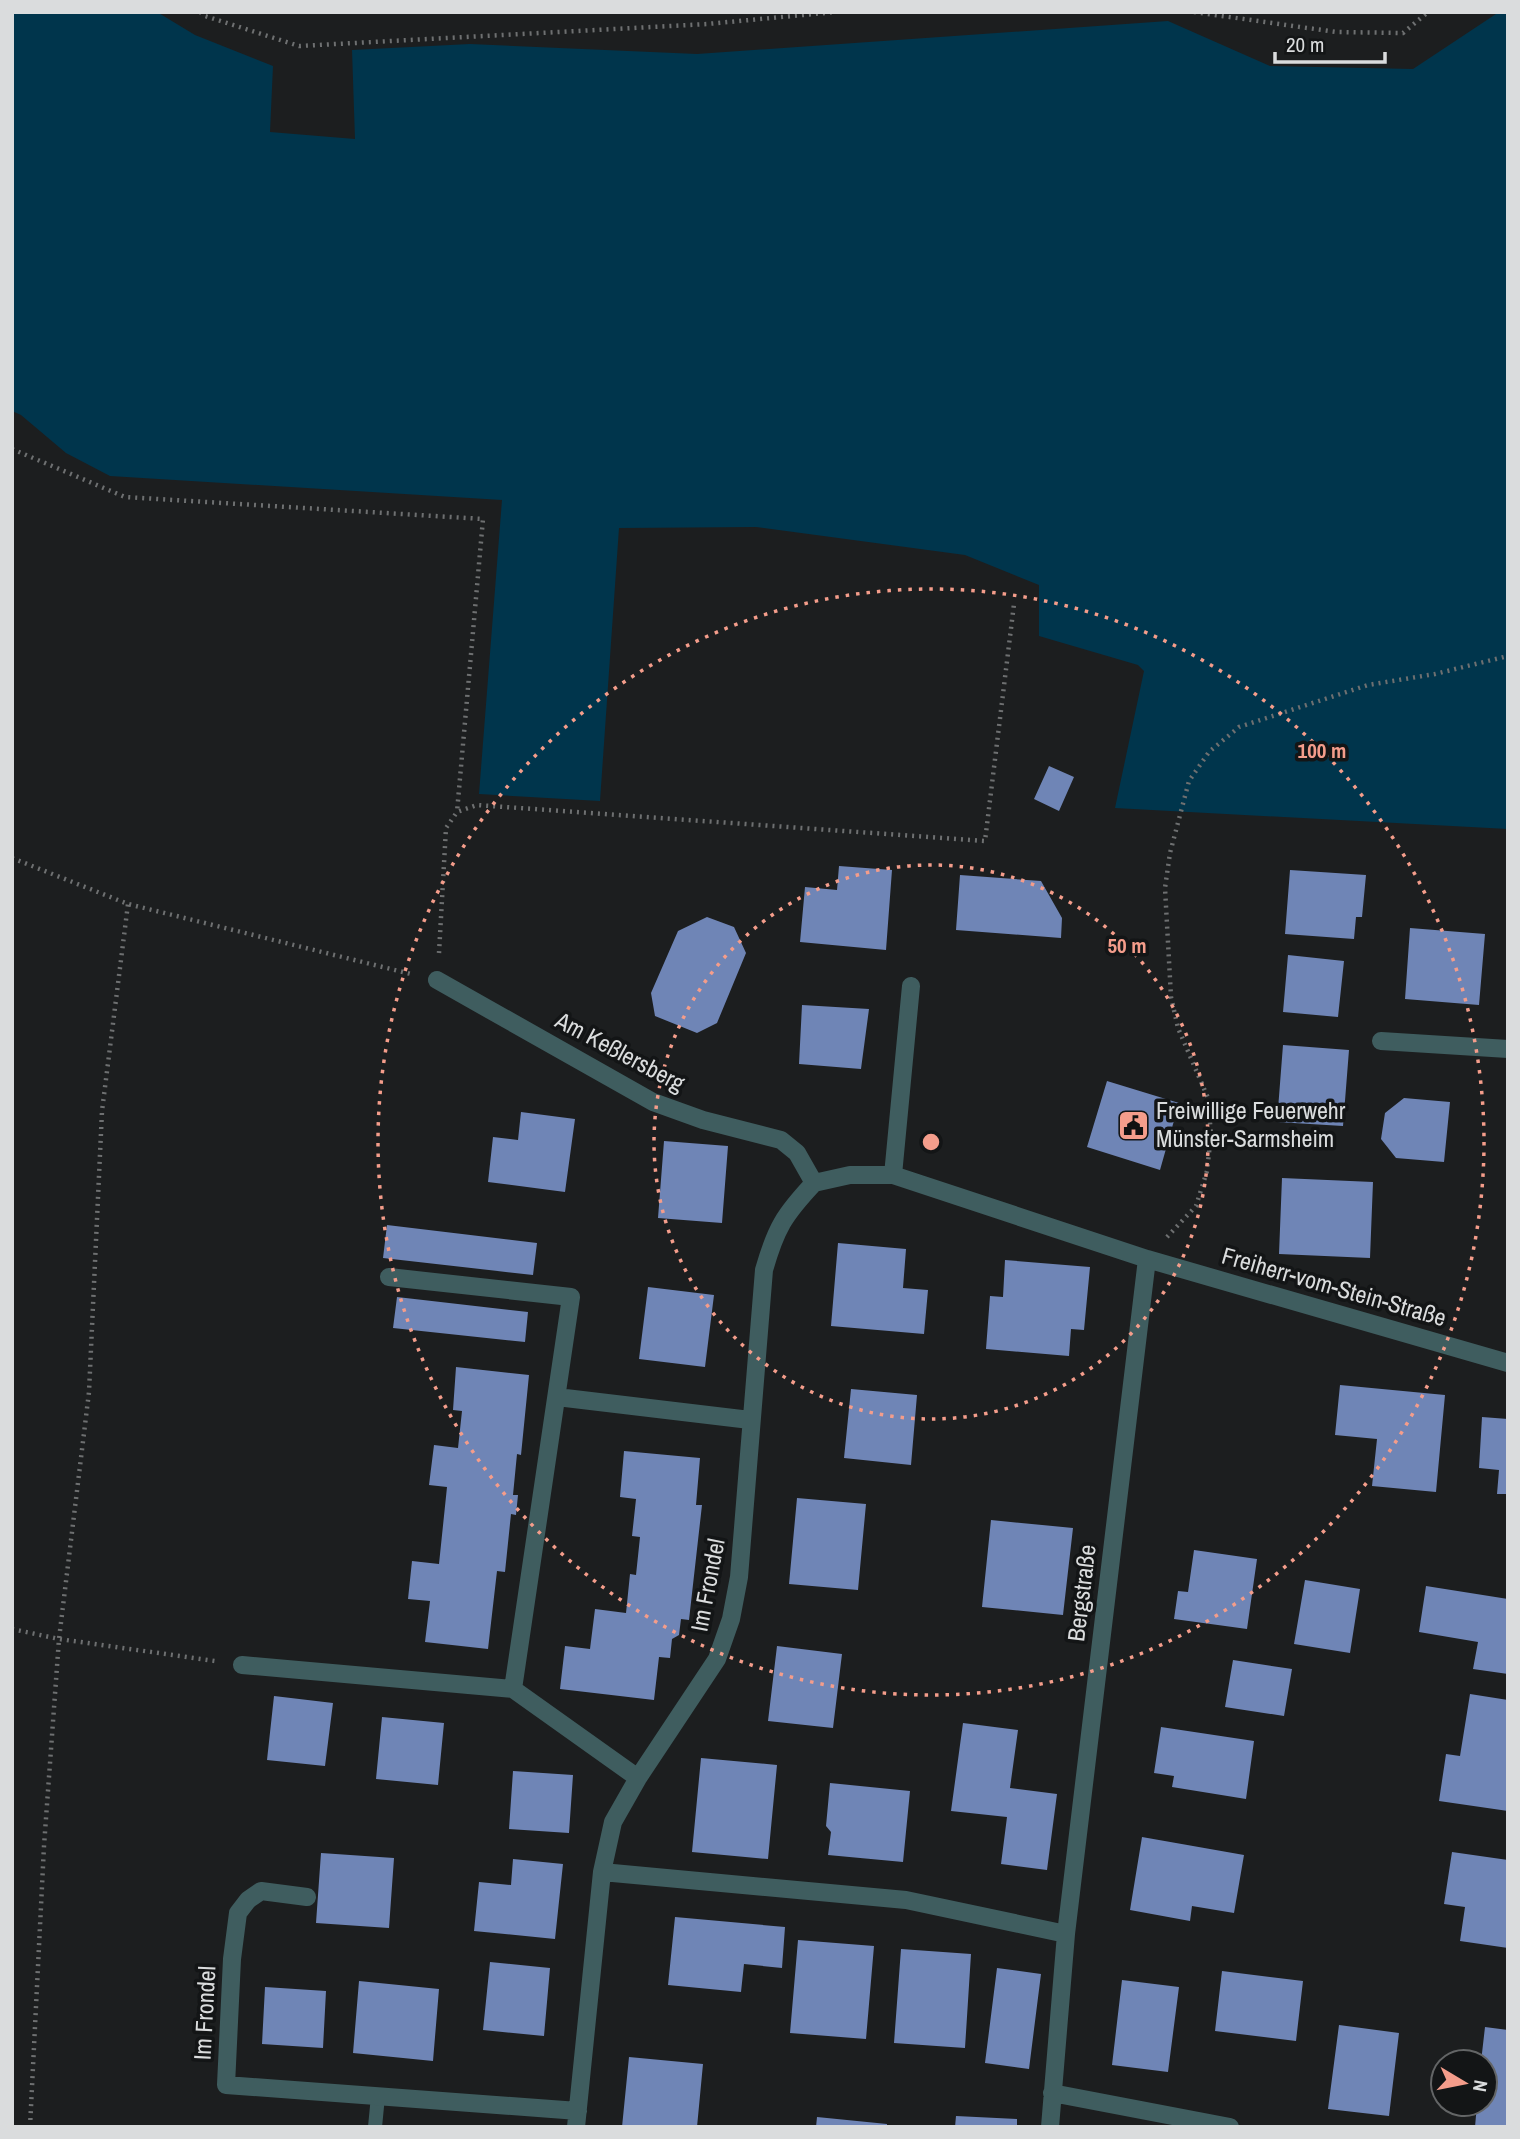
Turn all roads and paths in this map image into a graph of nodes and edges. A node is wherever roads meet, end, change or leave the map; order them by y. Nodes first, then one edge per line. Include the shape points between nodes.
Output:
1 (200, 12) edge
2 (835, 12) edge
3 (1195, 12) edge
4 (1428, 12) edge
5 (12, 449) edge
6 (1014, 604) dead end
7 (1508, 656) edge
8 (457, 813) junction
9 (12, 858) edge
10 (128, 904) junction
11 (437, 980) junction
12 (911, 986) dead end
13 (1381, 1041) dead end
14 (1508, 1049) edge
15 (893, 1175) junction
16 (814, 1183) junction
17 (1147, 1259) junction
18 (389, 1277) dead end
19 (1508, 1363) edge
20 (557, 1397) junction
21 (750, 1420) junction
22 (12, 1629) edge
23 (59, 1639) junction
24 (242, 1665) joint
25 (513, 1689) junction
26 (638, 1777) junction
27 (602, 1872) junction
28 (307, 1897) dead end
29 (1066, 1934) junction
30 (1052, 2093) junction
31 (378, 2096) junction
32 (577, 2119) edge
33 (30, 2127) edge
34 (375, 2127) edge
35 (1050, 2127) edge
36 (1230, 2127) edge

1 - 2 path via 299,46 707,24
3 - 4 path via 1336,32 1403,33
5 - 8 path via 125,497 483,519
6 - 8 path via 985,841 477,805
7 - 17 path via 1368,685 1239,727 1209,752 1189,781 1165,888 1171,997 1178,1028 1208,1098 1211,1135 1207,1171 1196,1206
8 - 11 path via 446,828
9 - 10 path
10 - 11 path
10 - 23 path via 102,1111 89,1392
11 - 16 street, Am Keßlersberg via 653,1101 703,1120 781,1140 797,1153
12 - 15 street
13 - 14 street
15 - 16 street via 850,1175
15 - 17 street
16 - 21 street, Im Frondel via 789,1209 773,1237 764,1270
17 - 19 street, Freiherr-vom-Stein-Straße
17 - 29 street, Bergstraße
18 - 20 street via 571,1297
20 - 21 street
20 - 25 street
21 - 26 street, Im Frondel via 740,1577 731,1619 717,1659
22 - 23 path
23 - 24 path
23 - 33 path
24 - 25 street
25 - 26 street
26 - 27 street, Im Frondel via 613,1822
27 - 29 street via 906,1900
27 - 32 street, Im Frondel
28 - 31 street, Im Frondel via 261,1891 238,1913 226,2085
29 - 30 street, Bergstraße
30 - 35 street, Bergstraße
30 - 36 street
31 - 32 street, Im Frondel
31 - 34 lane

